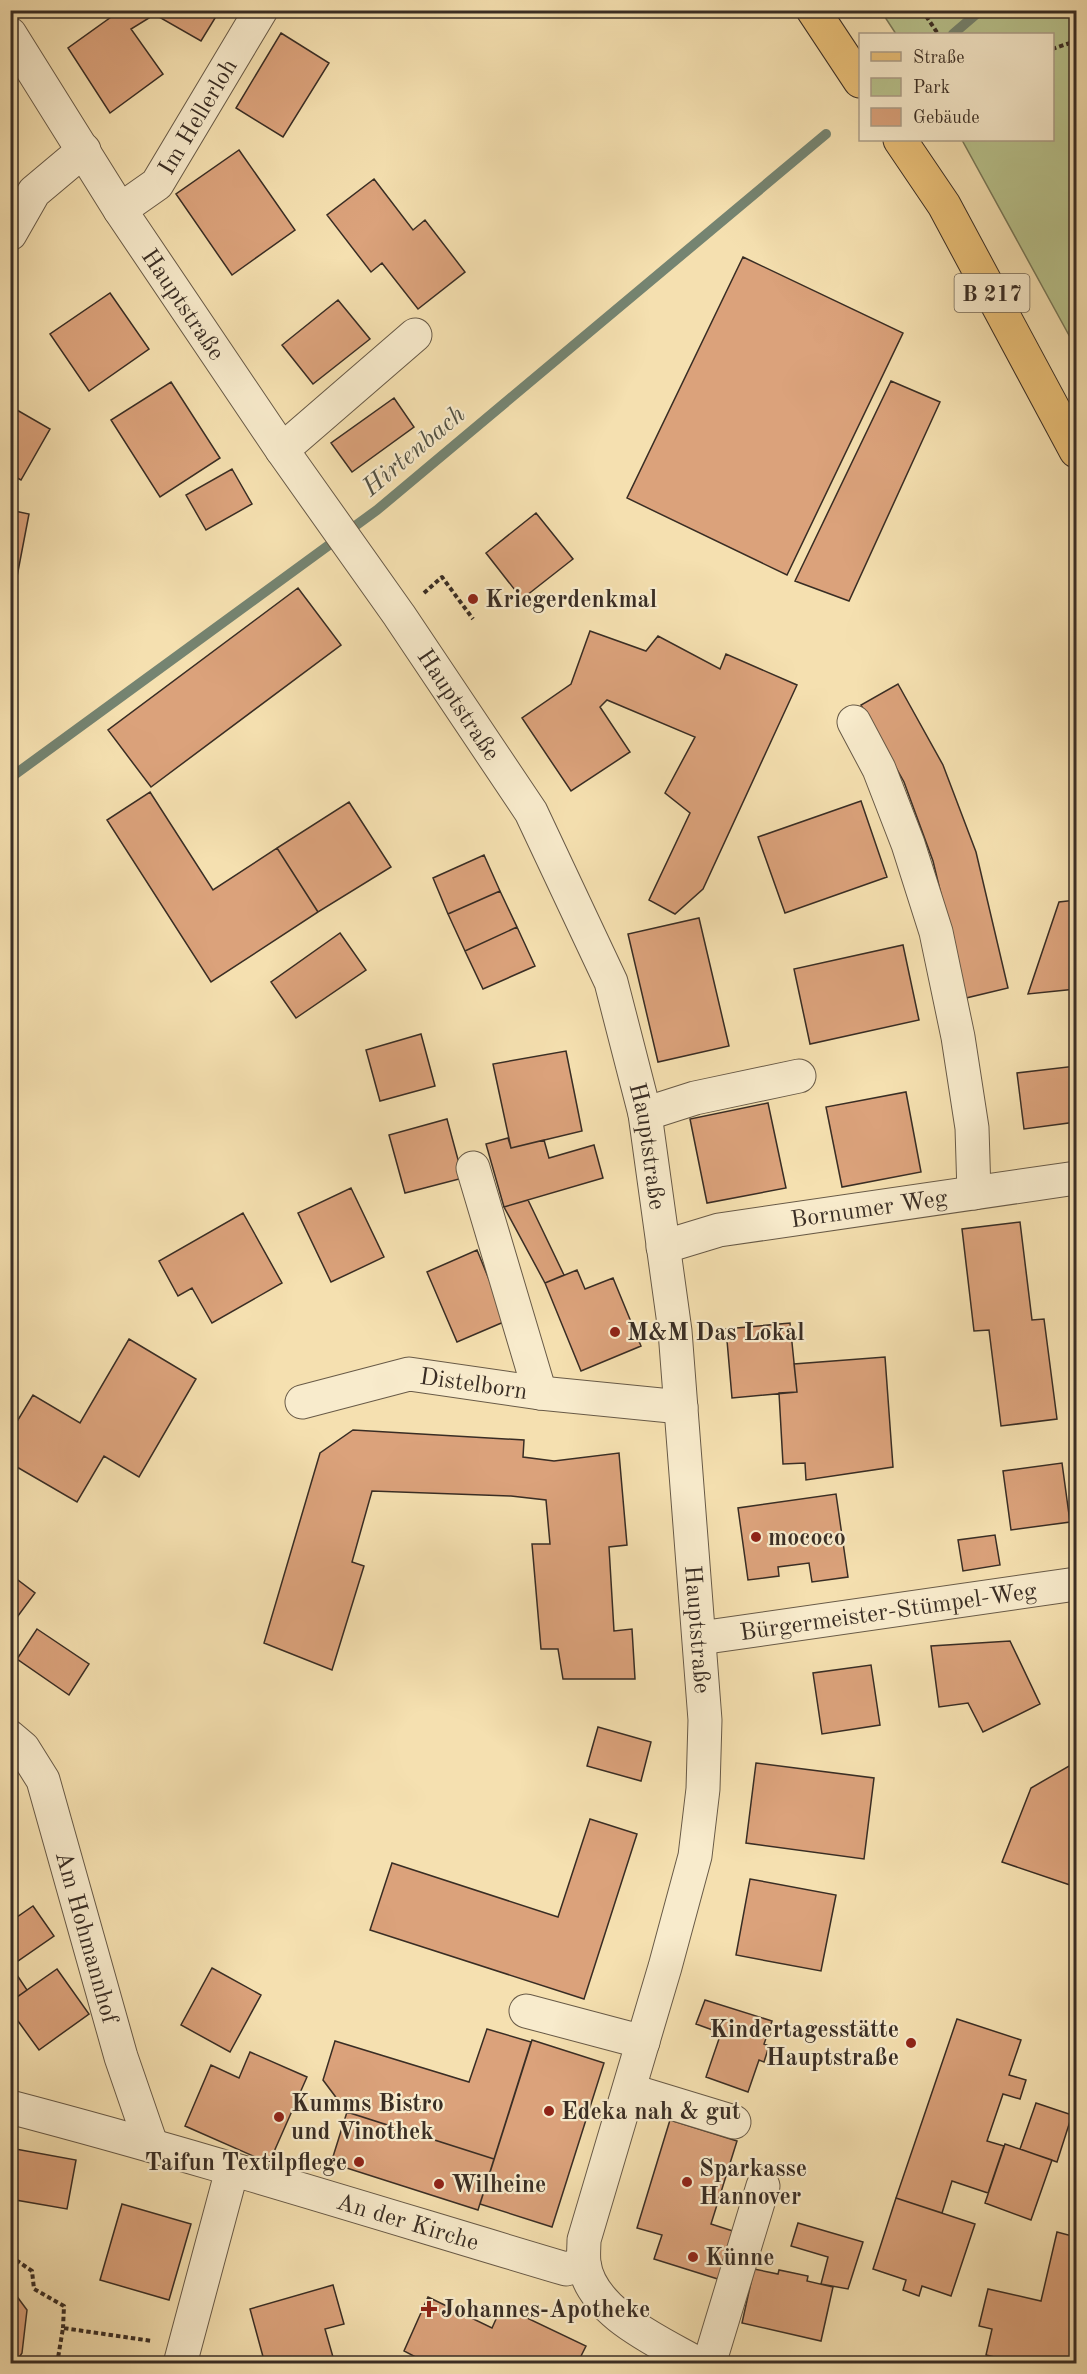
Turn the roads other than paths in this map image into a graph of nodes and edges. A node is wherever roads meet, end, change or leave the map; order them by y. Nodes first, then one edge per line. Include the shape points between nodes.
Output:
1 (261, 10) edge
2 (813, 10) edge
3 (10, 34) edge
4 (859, 78) edge
5 (901, 141) edge
6 (84, 150) junction
7 (120, 210) junction
8 (10, 234) edge
9 (415, 335) dead end
10 (282, 450) junction
11 (1077, 451) edge
12 (854, 722) dead end
13 (799, 1076) dead end
14 (645, 1114) junction
15 (473, 1168) dead end
16 (1077, 1178) edge
17 (974, 1193) junction
18 (663, 1246) junction
19 (540, 1393) junction
20 (302, 1402) dead end
21 (681, 1407) junction
22 (1077, 1584) edge
23 (700, 1638) junction
24 (10, 1737) edge
25 (526, 2011) dead end
26 (643, 2042) junction
27 (628, 2090) junction
28 (10, 2107) edge
29 (734, 2122) dead end
30 (151, 2144) junction
31 (232, 2170) junction
32 (763, 2186) dead end
33 (584, 2264) junction
34 (183, 2354) edge
35 (698, 2364) edge
36 (709, 2364) edge

1 - 7 street, Im Hellerloh via 157,184
2 - 4 main road
3 - 6 street, Hauptstraße
5 - 11 main road, B 217 via 944,205
6 - 7 street, Hauptstraße
6 - 8 street via 34,192
7 - 10 street, Hauptstraße
9 - 10 street
10 - 14 street, Hauptstraße via 531,812 611,982
12 - 17 street via 879,769 936,932 972,1128
13 - 14 street via 695,1098
14 - 18 street, Hauptstraße
15 - 19 street, Distelborn
16 - 17 street, Bornumer Weg
17 - 18 street, Bornumer Weg via 719,1230
18 - 21 street, Hauptstraße
19 - 20 street, Distelborn via 409,1374
19 - 21 street, Distelborn
21 - 23 street, Hauptstraße
22 - 23 street, Bürgermeister-Stümpel-Weg
23 - 26 street, Hauptstraße via 705,1720 703,1789 695,1856
24 - 30 street, Am Hohmannhof via 23,1748 44,1780 121,2057
25 - 26 street
26 - 27 street, Hauptstraße
27 - 29 street
27 - 33 street, Hauptstraße via 584,2240
28 - 30 street, An der Kirche
30 - 31 street, An der Kirche
31 - 33 street, An der Kirche via 566,2269
31 - 34 street
32 - 36 street
33 - 35 street, Hauptstraße via 593,2289 624,2321

